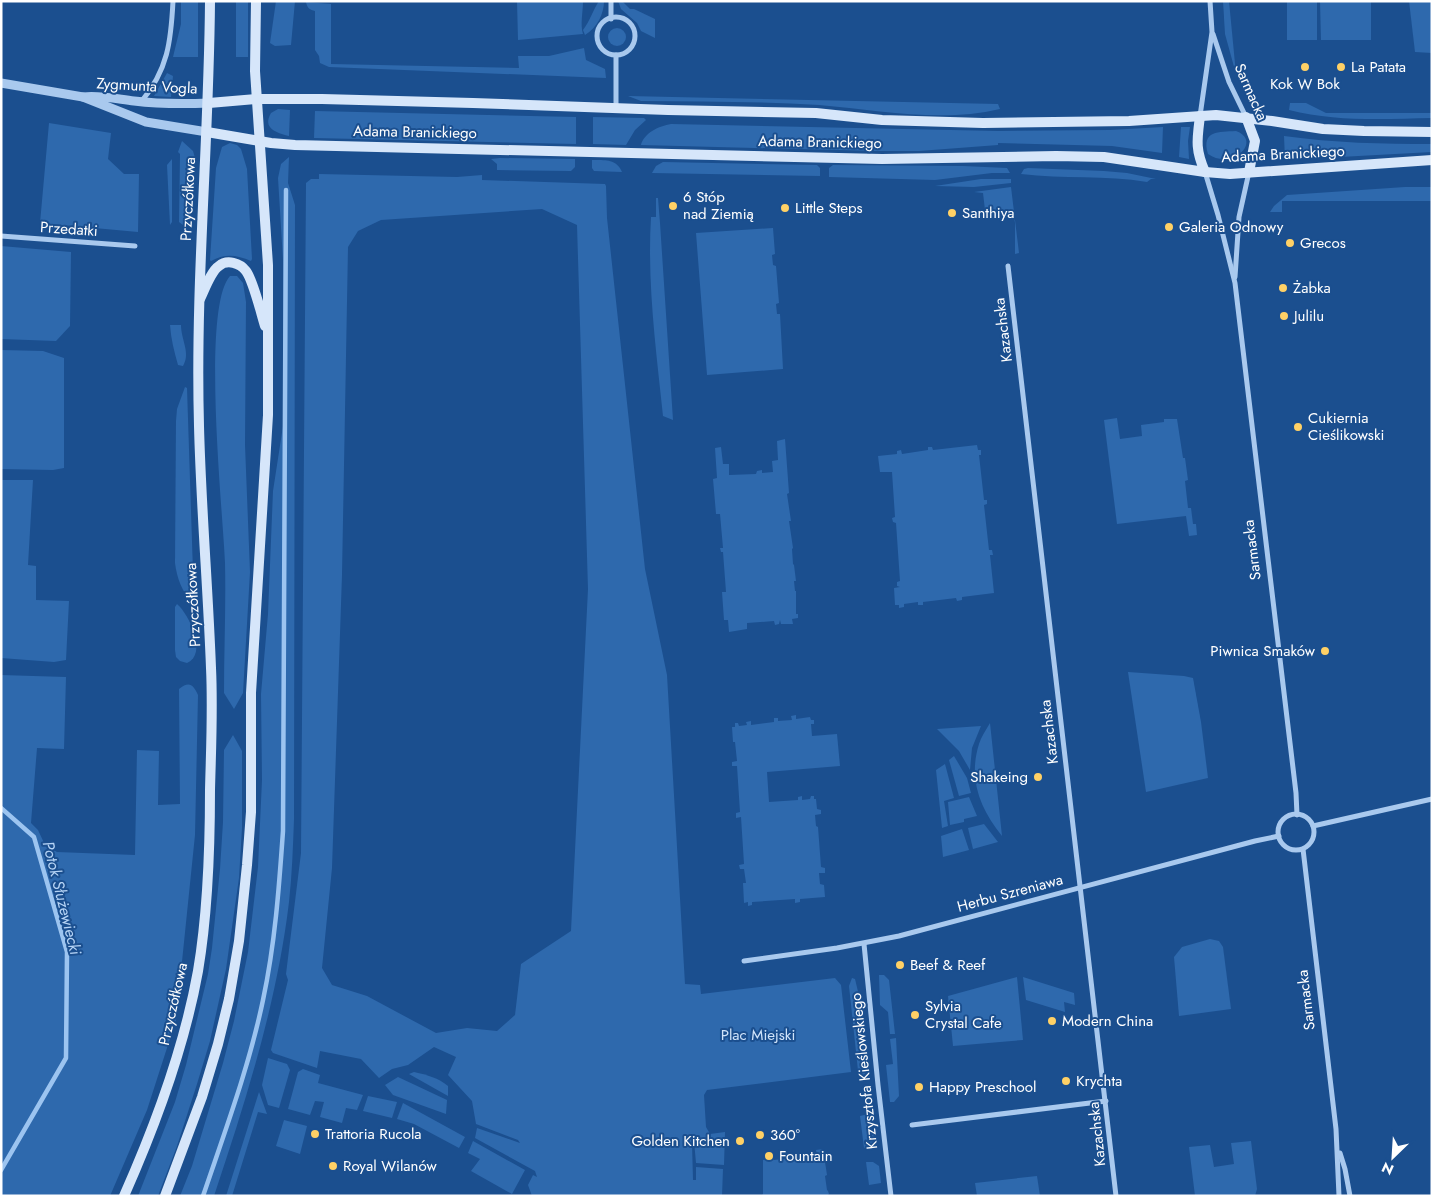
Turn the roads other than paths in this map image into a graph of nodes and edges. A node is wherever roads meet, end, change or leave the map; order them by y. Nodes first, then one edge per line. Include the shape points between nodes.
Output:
1 (172, 1) edge
2 (210, 1) edge
3 (256, 1) edge
4 (611, 1) edge
5 (1210, 1) edge
6 (611, 19) junction
7 (1212, 32) junction
8 (616, 55) junction
9 (1, 83) edge
10 (83, 97) junction
11 (257, 100) junction
12 (142, 102) junction
13 (209, 103) junction
14 (616, 107) junction
15 (1200, 116) junction
16 (1246, 117) junction
17 (207, 132) junction
18 (1432, 132) edge
19 (260, 141) junction
20 (1432, 160) edge
21 (1205, 172) junction
22 (1249, 172) junction
23 (1, 236) edge
24 (135, 246) dead end
25 (1008, 266) dead end
26 (1235, 283) junction
27 (198, 302) junction
28 (268, 335) junction
29 (1432, 799) edge
30 (1297, 815) junction
31 (1313, 826) junction
32 (1279, 836) junction
33 (1303, 849) junction
34 (1080, 887) junction
35 (864, 944) junction
36 (744, 962) dead end
37 (1106, 1101) junction
38 (912, 1125) dead end
39 (1338, 1148) junction
40 (124, 1196) edge
41 (165, 1196) edge
42 (892, 1196) edge
43 (1116, 1196) edge
44 (1338, 1196) edge
45 (1350, 1196) edge

1 - 12 street via 172,32 167,54 154,86
2 - 13 main road, Przyczółkowa
3 - 11 main road
4 - 6 street
5 - 7 street, Sarmacka
6 - 8 street via 599,29 598,38 604,50
6 - 8 street via 628,21 635,33 630,49
7 - 15 street, Sarmacka
7 - 16 street, Sarmacka via 1229,82
8 - 14 street
9 - 10 street, Zygmunta Vogla
10 - 12 street, Zygmunta Vogla
10 - 17 street, Zygmunta Vogla via 146,122
11 - 13 main road, Adama Branickiego
11 - 14 main road, Adama Branickiego
11 - 19 main road
12 - 13 street, Zygmunta Vogla
13 - 17 main road, Przyczółkowa
14 - 15 main road, Adama Branickiego via 816,113 882,120 982,123 1128,121
15 - 16 main road, Adama Branickiego
15 - 21 main road, Sarmacka via 1198,156
16 - 18 main road, Adama Branickiego via 1324,129
16 - 22 main road, Sarmacka via 1255,141
17 - 19 main road, Adama Branickiego
17 - 27 main road, Przyczółkowa
19 - 21 main road, Adama Branickiego via 882,159 1075,156 1104,157
19 - 28 main road via 268,265
20 - 22 main road, Adama Branickiego
21 - 22 main road, Adama Branickiego
21 - 26 street, Sarmacka
22 - 26 street, Sarmacka via 1239,217
23 - 24 street, Przedatki
25 - 34 street, Kazachska
26 - 30 street, Sarmacka
27 - 28 main road via 218,266 236,263 247,272
27 - 40 main road, Przyczółkowa via 199,426 211,673 206,896 198,970 179,1048 160,1108
28 - 41 main road via 268,415 251,693 251,812 239,941 218,1044
29 - 31 street
30 - 31 street via 1307,818
30 - 32 street via 1283,821
31 - 33 street via 1314,837
32 - 33 street via 1285,846
32 - 34 street, Herbu Szreniawa
33 - 39 street, Sarmacka
34 - 35 street, Herbu Szreniawa
34 - 37 street, Kazachska
35 - 36 street, Herbu Szreniawa
35 - 42 street, Krzysztofa Kieślowskiego
37 - 38 street
37 - 43 street, Kazachska
39 - 44 street, Sarmacka
39 - 45 street, Sarmacka

